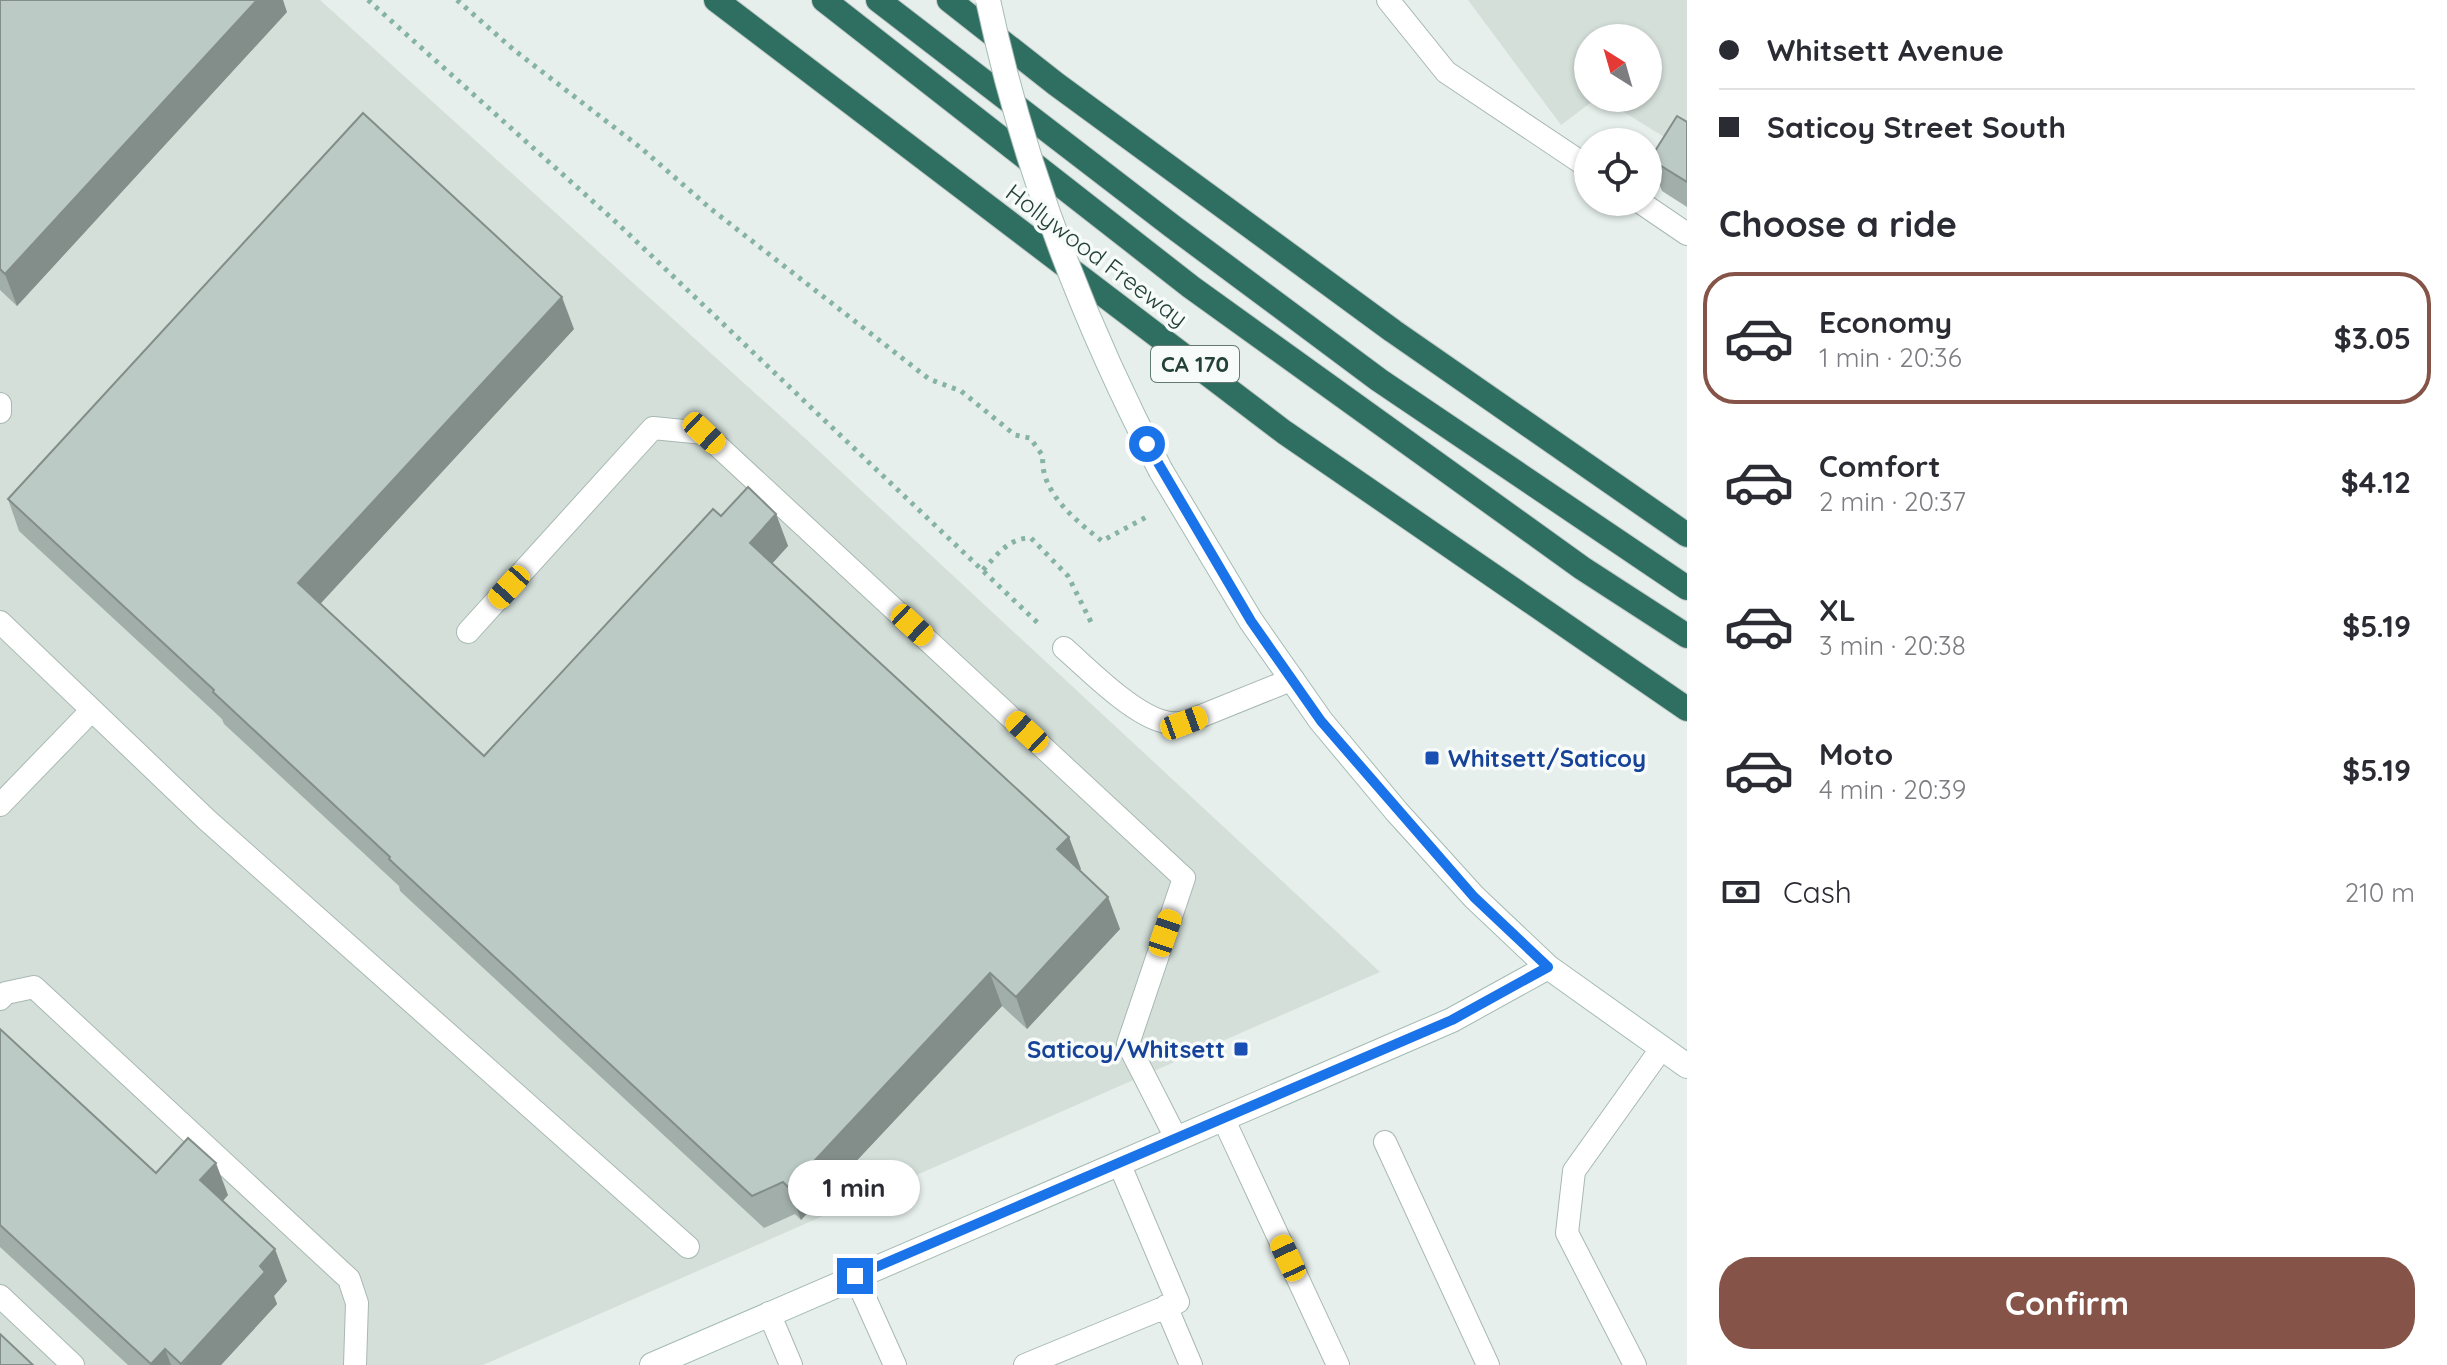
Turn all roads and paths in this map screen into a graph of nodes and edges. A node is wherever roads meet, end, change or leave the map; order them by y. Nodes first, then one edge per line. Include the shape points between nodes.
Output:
1 (368, 0) edge
2 (457, 0) edge
3 (716, 0) edge
4 (824, 0) edge
5 (878, 0) edge
6 (949, 0) edge
7 (988, 0) edge
8 (1388, 0) edge
9 (1574, 158) edge
10 (1661, 216) edge
11 (1687, 234) edge
12 (0, 404) edge
13 (0, 412) edge
14 (1179, 499) junction
15 (1687, 535) edge
16 (982, 571) junction
17 (1068, 576) dead end
18 (1687, 588) edge
19 (0, 622) edge
20 (468, 632) dead end
21 (1687, 636) edge
22 (1064, 648) joint
23 (1293, 679) junction
24 (1687, 709) edge
25 (92, 710) junction
26 (0, 805) edge
27 (1548, 967) junction
28 (0, 999) edge
29 (1661, 1049) junction
30 (1687, 1066) edge
31 (1223, 1118) junction
32 (1176, 1138) junction
33 (1385, 1142) dead end
34 (1119, 1163) junction
35 (688, 1247) dead end
36 (855, 1276) junction
37 (0, 1296) edge
38 (1166, 1306) junction
39 (769, 1313) junction
40 (73, 1365) edge
41 (355, 1365) edge
42 (652, 1365) edge
43 (791, 1365) edge
44 (895, 1365) edge
45 (1025, 1365) edge
46 (1191, 1365) edge
47 (1338, 1365) edge
48 (1488, 1365) edge
49 (1635, 1365) edge

1 - 16 path via 617,223
2 - 14 path via 929,379 961,391 1015,435 1030,438 1043,456 1041,471 1071,517 1102,541
3 - 24 highway, Hollywood Freeway / CA 170 via 1284,432
4 - 21 highway via 1191,287 1582,568
5 - 18 highway via 1379,380
6 - 15 highway via 1393,331
7 - 14 main road, bridge via 1032,161 1081,300 1118,389
8 - 9 lane via 1446,72
10 - 11 lane
12 - 13 lane
14 - 23 main road via 1251,621
16 - 17 path via 1008,544 1031,538
16 - 22 path
19 - 25 lane
20 - 32 lane via 653,428 704,433 1184,878 1128,1044
22 - 23 lane via 1101,682 1166,723 1184,723
23 - 27 main road via 1397,812 1474,897
25 - 26 lane
25 - 35 lane via 207,820
27 - 29 main road
27 - 31 main road via 1452,1020
28 - 41 lane via 34,987 349,1279 357,1303
29 - 30 main road
29 - 49 lane via 1574,1171 1567,1233
31 - 32 main road
31 - 47 lane
32 - 34 main road
33 - 48 lane
34 - 36 main road
34 - 38 lane via 1178,1302
36 - 39 main road
36 - 44 lane
37 - 40 lane
38 - 45 lane
38 - 46 lane
39 - 42 main road
39 - 43 lane

